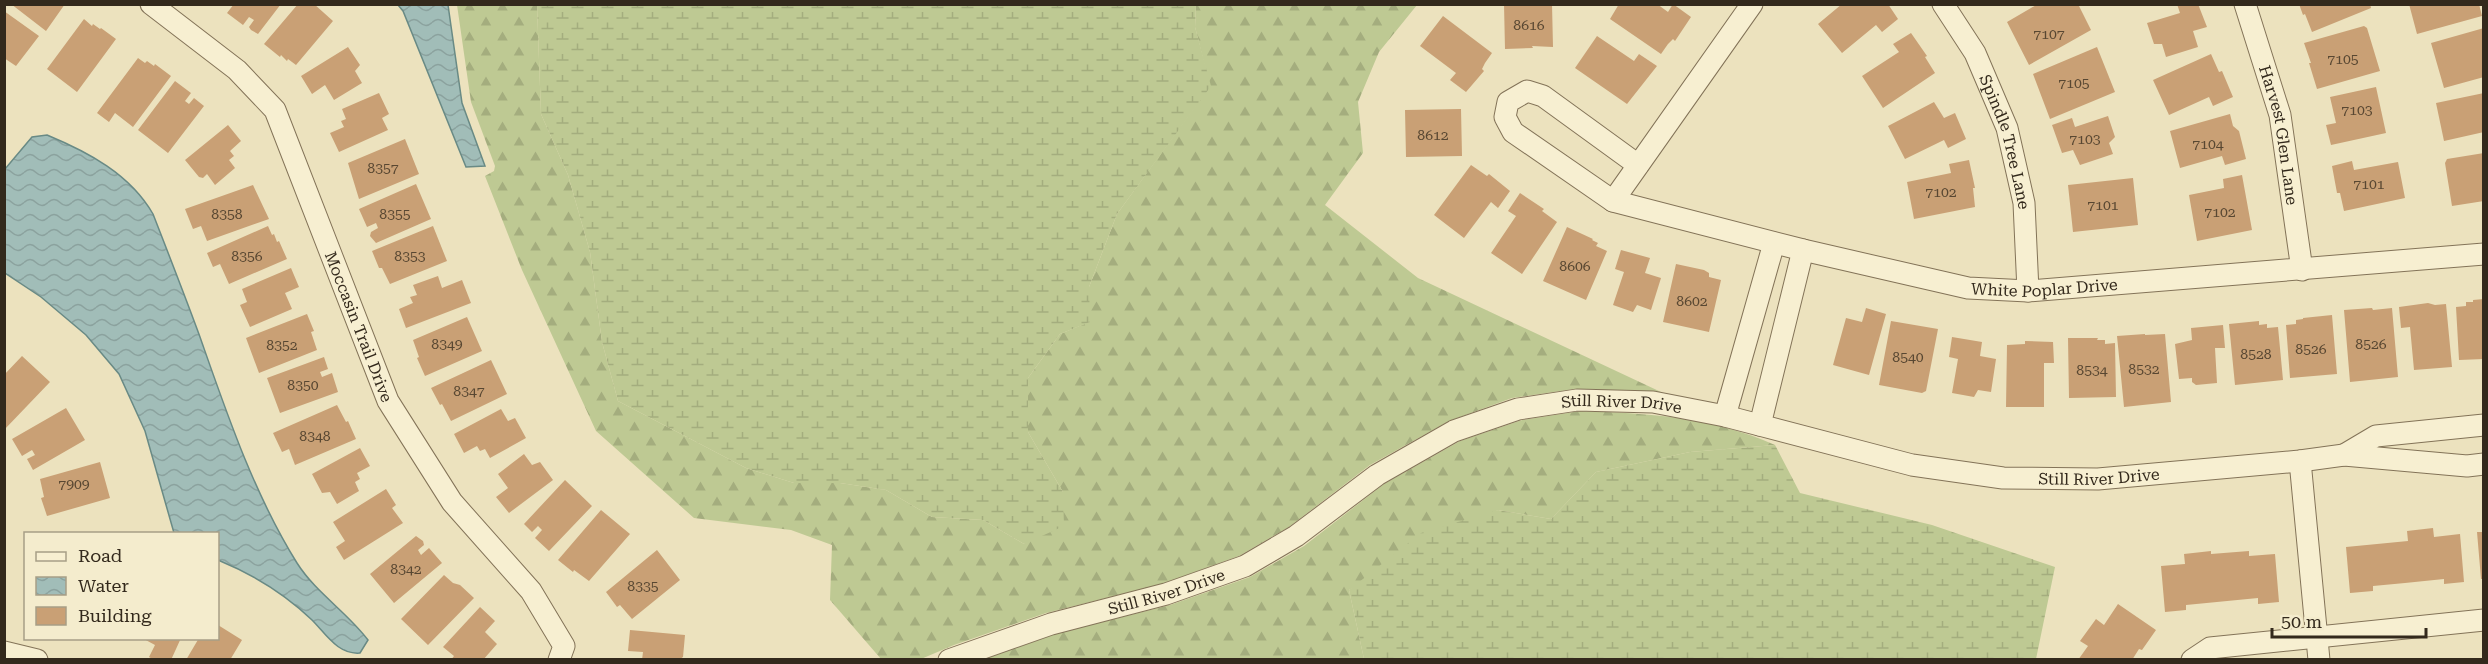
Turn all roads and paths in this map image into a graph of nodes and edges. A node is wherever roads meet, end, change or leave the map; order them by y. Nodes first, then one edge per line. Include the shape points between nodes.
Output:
1 (151, 4) edge
2 (1752, 4) edge
3 (1943, 4) edge
4 (2245, 4) edge
5 (1638, 165) junction
6 (1612, 201) junction
7 (1774, 243) junction
8 (1803, 250) junction
9 (2484, 254) edge
10 (2302, 270) junction
11 (2028, 291) junction
12 (1747, 340) junction
13 (1780, 347) junction
14 (1725, 416) junction
15 (1761, 425) junction
16 (2484, 425) edge
17 (2344, 455) junction
18 (2300, 461) junction
19 (2484, 464) edge
20 (2484, 620) edge
21 (2317, 637) junction
22 (4, 652) edge
23 (37, 660) edge
24 (559, 660) edge
25 (949, 660) edge
26 (2192, 660) edge
27 (2319, 660) edge

1 - 24 street, Moccasin Trail Drive via 237,70 275,110 388,401 452,502 531,591 564,646
2 - 5 street
3 - 11 street, Spindle Tree Lane via 1976,53 2007,128 2024,203
4 - 10 street, Harvest Glen Lane via 2280,115
5 - 6 street
5 - 6 street, White Poplar Drive via 1543,96 1527,91 1508,102 1505,117 1513,132
6 - 7 street, White Poplar Drive
7 - 8 street, White Poplar Drive
7 - 12 street
8 - 11 street, White Poplar Drive via 1968,288
8 - 13 street
9 - 10 street, White Poplar Drive
10 - 11 street, White Poplar Drive
12 - 13 street
12 - 14 street
13 - 15 street
14 - 15 street, Still River Drive
14 - 25 street, Still River Drive via 1653,402 1577,400 1518,409 1454,431 1377,475 1296,536 1245,566 1166,594 1051,624
15 - 18 street, Still River Drive via 1912,465 2003,478 2098,479
16 - 17 street, Still River Drive via 2376,436
17 - 18 street, Still River Drive
17 - 19 street, Still River Drive via 2468,466
18 - 21 street
20 - 21 street
21 - 26 street via 2210,648
21 - 27 street
22 - 23 street

